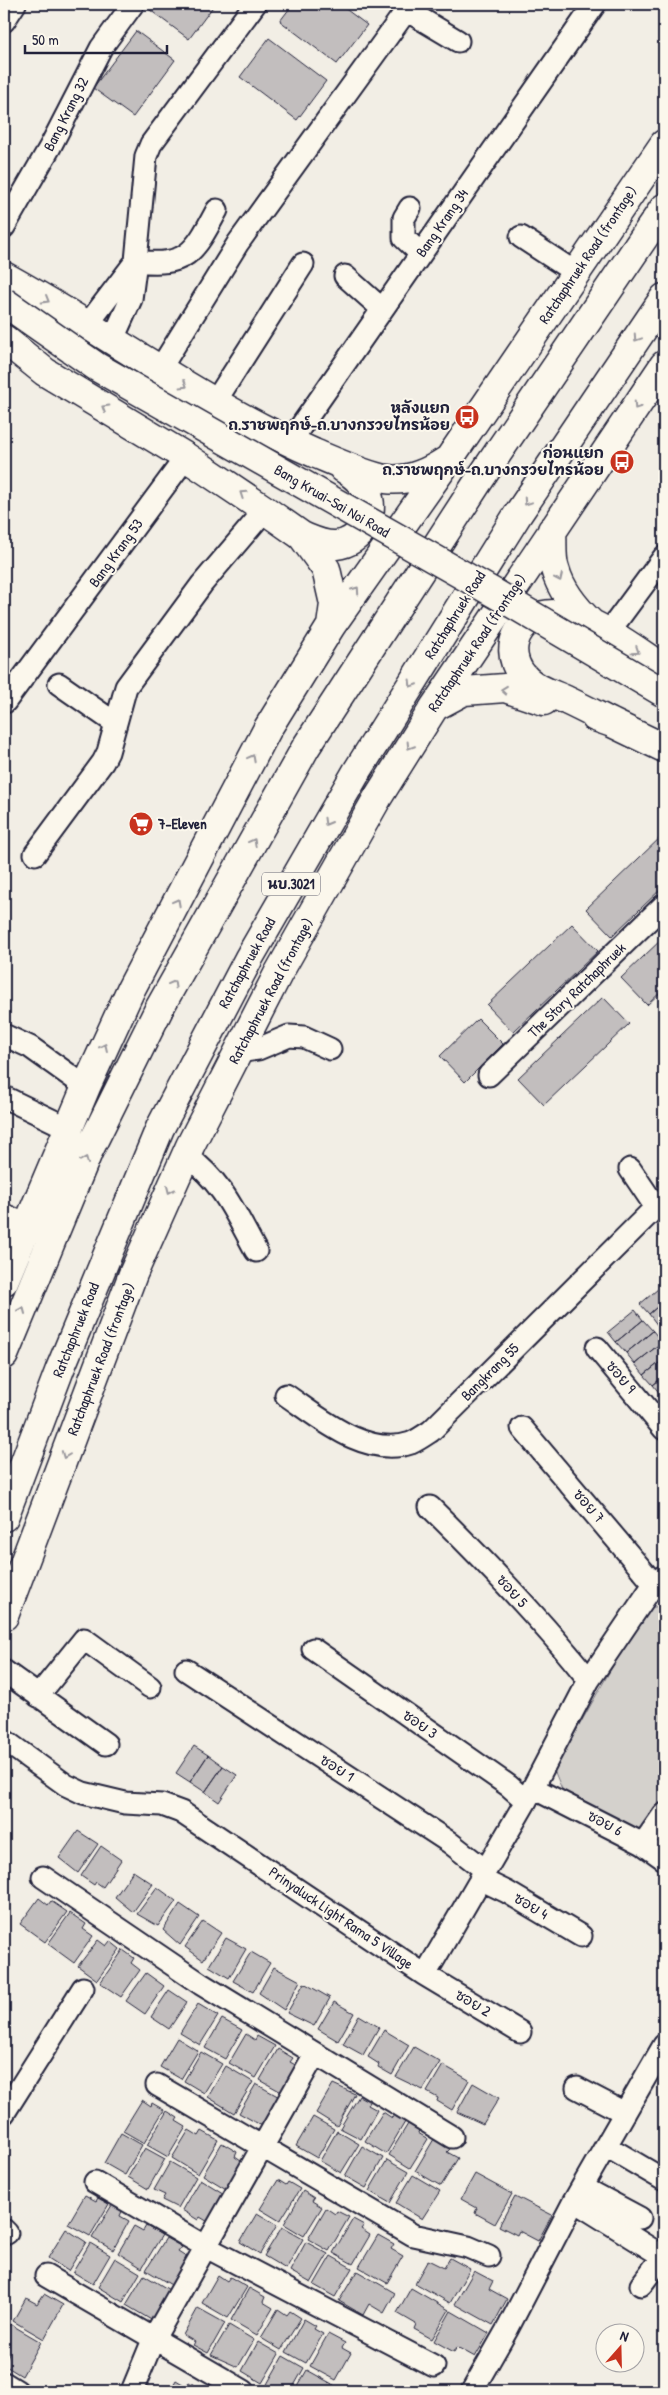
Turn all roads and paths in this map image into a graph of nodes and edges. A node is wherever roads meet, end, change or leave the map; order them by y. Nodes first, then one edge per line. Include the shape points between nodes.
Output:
1 (15, 4) edge
2 (133, 4) edge
3 (255, 4) edge
4 (595, 4) edge
5 (409, 7) edge
6 (4, 22) edge
7 (458, 41) dead end
8 (664, 144) edge
9 (410, 208) dead end
10 (664, 208) edge
11 (216, 210) dead end
12 (4, 227) edge
13 (521, 237) dead end
14 (420, 254) junction
15 (136, 261) junction
16 (303, 264) dead end
17 (576, 273) junction
18 (4, 276) edge
19 (345, 276) dead end
20 (664, 298) edge
21 (4, 302) edge
22 (382, 309) junction
23 (4, 314) edge
24 (88, 324) junction
25 (4, 339) edge
26 (113, 339) junction
27 (160, 369) junction
28 (663, 370) edge
29 (215, 402) junction
30 (290, 442) junction
31 (186, 457) junction
32 (329, 459) junction
33 (449, 459) junction
34 (266, 510) junction
35 (552, 530) junction
36 (302, 536) junction
37 (664, 557) edge
38 (332, 626) junction
39 (600, 629) junction
40 (664, 669) edge
41 (59, 684) dead end
42 (664, 694) edge
43 (5, 702) dead end
44 (664, 704) edge
45 (435, 706) junction
46 (612, 723) junction
47 (115, 724) junction
48 (664, 748) edge
49 (35, 854) dead end
50 (664, 905) edge
51 (249, 958) junction
52 (160, 1007) junction
53 (4, 1035) edge
54 (330, 1049) dead end
55 (238, 1052) junction
56 (489, 1075) dead end
57 (86, 1087) junction
58 (4, 1097) edge
59 (67, 1134) junction
60 (188, 1150) junction
61 (630, 1169) dead end
62 (660, 1202) edge
63 (16, 1220) edge
64 (256, 1251) dead end
65 (4, 1281) edge
66 (598, 1348) dead end
67 (4, 1356) edge
68 (286, 1395) dead end
69 (522, 1428) dead end
70 (664, 1429) edge
71 (430, 1507) dead end
72 (4, 1516) edge
73 (661, 1583) edge
74 (4, 1616) edge
75 (313, 1648) dead end
76 (186, 1670) dead end
77 (4, 1671) edge
78 (588, 1680) junction
79 (150, 1687) dead end
80 (38, 1696) junction
81 (4, 1740) edge
82 (106, 1744) dead end
83 (530, 1794) junction
84 (664, 1814) edge
85 (643, 1844) junction
86 (664, 1860) edge
87 (483, 1875) junction
88 (43, 1877) dead end
89 (580, 1936) dead end
90 (425, 1975) junction
91 (83, 1988) dead end
92 (520, 2032) dead end
93 (315, 2054) junction
94 (661, 2058) edge
95 (157, 2085) dead end
96 (577, 2088) dead end
97 (4, 2113) edge
98 (626, 2113) junction
99 (452, 2137) dead end
100 (262, 2146) junction
101 (606, 2146) junction
102 (664, 2180) edge
103 (94, 2182) dead end
104 (578, 2194) junction
105 (640, 2218) dead end
106 (206, 2247) junction
107 (489, 2256) dead end
108 (664, 2257) edge
109 (46, 2276) dead end
110 (641, 2286) dead end
111 (153, 2340) junction
112 (434, 2366) dead end
113 (4, 2383) edge
114 (17, 2391) edge
115 (132, 2391) edge
116 (244, 2391) edge
117 (472, 2391) edge

1 - 6 street
2 - 12 street, Bang Krang 32 via 101,48
3 - 15 street via 151,144 146,156
4 - 14 street, Bang Krang 34
5 - 7 street
5 - 27 street via 238,243
8 - 17 main road, Ratchaphruek Road (frontage)
9 - 14 street via 404,218 404,238
52 -> 10 main road via 306,747 478,482
11 - 15 street via 204,234 188,254 175,261 158,264
13 - 17 street
14 - 22 street, Bang Krang 34
15 - 24 street
15 - 26 street via 131,299
16 - 29 street
17 - 33 main road, Ratchaphruek Road (frontage)
18 -> 24 main road
19 - 22 street
20 -> 51 main road, Ratchaphruek Road / นบ.3021 via 497,548 356,773
21 - 42 main road, Bang Kruai-Sai Noi Road, bridge via 97,367 496,594
22 - 30 street, Bang Krang 34
23 - 44 main road, Bang Kruai-Sai Noi Road via 92,376
24 - 26 main road
31 -> 25 main road via 45,372
26 - 27 main road
27 -> 29 main road
28 -> 35 main road, Ratchaphruek Road (frontage) / นบ.3021
29 - 30 main road
30 - 32 main road
34 -> 31 main road
31 - 43 street, Bang Krang 53
32 - 33 main road via 385,479 412,478
32 - 36 main road via 361,482 368,493 370,511 365,527 349,541 336,545
38 -> 33 main road, Ratchaphruek Road (frontage)
34 - 36 main road
34 - 47 street via 202,584 126,687
35 -> 39 main road via 554,568 564,590 578,610
35 - 45 main road, Ratchaphruek Road (frontage) / นบ.3021
36 - 38 main road via 326,569 334,604
37 - 39 street
57 -> 38 main road, Ratchaphruek Road (frontage) via 131,989 268,728
39 -> 40 main road
39 - 46 main road via 556,613 543,614 526,622 517,633 513,656 518,670 538,688
41 - 47 street
46 -> 45 main road via 505,688 464,691
45 -> 55 main road, Ratchaphruek Road (frontage) / นบ.3021 via 368,814
46 - 48 main road
47 - 49 street via 103,762
50 - 56 street, The Story Ratchaphruek
51 - 60 main road
51 - 72 main road, Ratchaphruek Road / นบ.3021 via 160,1128 60,1369
52 - 59 main road
67 -> 52 main road via 89,1150
53 - 57 street via 30,1047
54 - 55 street via 304,1037 289,1036 258,1049
55 - 60 main road, Ratchaphruek Road (frontage) / นบ.3021
57 - 59 main road, Ratchaphruek Road (frontage)
58 - 59 street
59 - 63 main road, Ratchaphruek Road (frontage)
60 - 64 street via 222,1189
60 -> 74 main road, Ratchaphruek Road (frontage) / นบ.3021 via 133,1274
61 - 62 street
62 - 68 street, Bangkrang 55 via 431,1431 412,1443 390,1446 365,1442 335,1429
63 - 65 main road, Ratchaphruek Road (frontage)
66 - 70 street, ซอย 9
69 - 73 street, ซอย 7
71 - 78 street, ซอย 5 via 489,1565
73 - 78 street, Prinyaluck Light Rama 5 Village
75 - 83 street, ซอย 3 via 509,1786
76 - 87 street, ซอย 1 via 441,1837
77 - 80 street
78 - 83 street, Prinyaluck Light Rama 5 Village
79 - 80 street via 84,1640
80 - 82 street
81 - 90 street, Prinyaluck Light Rama 5 Village via 66,1785 83,1793 125,1803 162,1805 181,1812
83 - 85 street, ซอย 6
83 - 87 street, Prinyaluck Light Rama 5 Village
84 - 85 street
85 - 86 street, ซอย 6
87 - 89 street, ซอย 4
87 - 90 street, Prinyaluck Light Rama 5 Village
88 - 93 street via 201,1984
90 - 92 street, ซอย 2
91 - 97 street
93 - 99 street
93 - 100 street
94 - 98 street
95 - 100 street
96 - 98 street
98 - 101 street
100 - 106 street
100 - 107 street via 413,2235 468,2247
101 - 102 street
101 - 104 street
103 - 106 street
104 - 105 street
104 - 108 street
104 - 117 street
106 - 111 street
106 - 112 street
108 - 110 street
109 - 111 street
111 - 115 street
111 - 116 street
113 - 114 street

